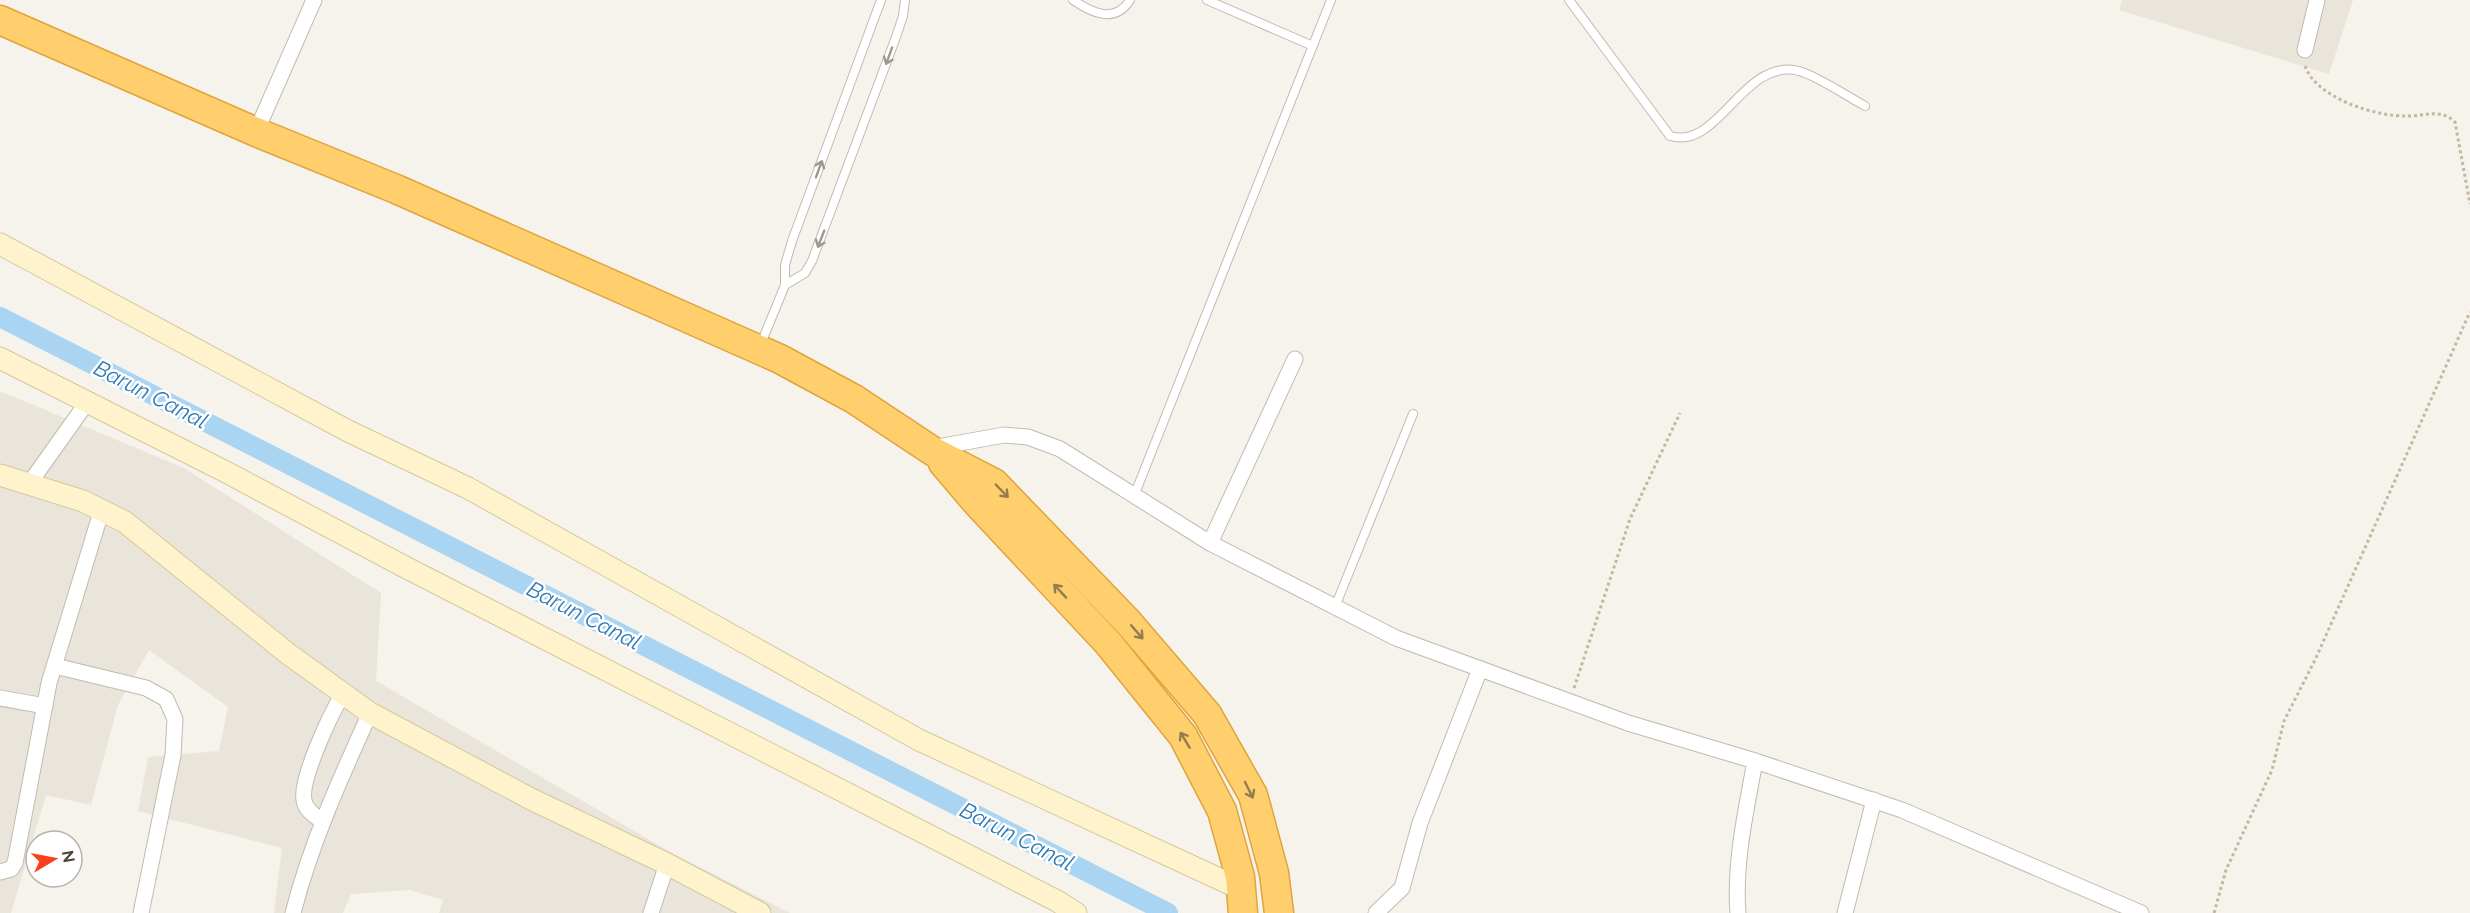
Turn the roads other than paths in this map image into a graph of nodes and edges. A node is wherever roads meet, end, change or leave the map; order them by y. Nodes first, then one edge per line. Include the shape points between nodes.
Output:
1 (314, 0) edge
2 (881, 0) edge
3 (905, 0) edge
4 (1073, 0) edge
5 (1130, 0) edge
6 (1208, 0) edge
7 (1331, 0) edge
8 (1569, 0) edge
9 (2317, 0) edge
10 (0, 20) edge
11 (1313, 46) junction
12 (2305, 50) road end
13 (1865, 106) dead end
14 (256, 132) junction
15 (0, 244) edge
16 (785, 285) junction
17 (758, 350) junction
18 (0, 358) edge
19 (1295, 359) dead end
20 (88, 401) junction
21 (1413, 414) dead end
22 (931, 450) junction
23 (0, 475) edge
24 (29, 484) junction
25 (1134, 496) junction
26 (102, 509) junction
27 (1210, 543) junction
28 (1334, 608) junction
29 (54, 666) junction
30 (1480, 669) junction
31 (343, 694) junction
32 (0, 698) edge
33 (45, 706) junction
34 (370, 713) junction
35 (1755, 761) junction
36 (1874, 800) junction
37 (322, 821) junction
38 (667, 864) junction
39 (0, 872) edge
40 (1242, 901) edge
41 (141, 913) edge
42 (293, 913) edge
43 (651, 913) edge
44 (760, 913) edge
45 (1076, 913) edge
46 (1279, 913) edge
47 (1376, 913) edge
48 (1738, 913) edge
49 (1845, 913) edge
50 (2141, 913) edge

1 - 14 street
16 -> 2 lane via 792,241
3 -> 16 lane via 896,37 812,261 805,273
4 - 5 lane via 1096,13 1109,15 1118,14
6 - 11 lane
7 - 11 lane
8 - 13 lane via 1670,136 1681,139 1704,130 1757,80 1783,70 1800,72
9 - 12 street
10 - 14 highway
11 - 25 lane
14 - 17 highway via 407,194
15 - 40 main road via 348,431 468,488 918,740
16 - 17 lane
17 - 22 highway via 854,399
18 - 20 main road
19 - 27 street
20 - 24 street
20 - 45 main road
21 - 28 lane
22 - 25 street via 1004,435 1028,437 1060,449
40 -> 22 highway via 1240,877 1222,811 1184,736 1108,643
22 -> 46 highway via 994,483 1128,622 1207,714 1253,795 1274,873
23 - 24 main road
24 - 26 main road
25 - 27 street
26 - 29 street
26 - 31 main road via 153,543
27 - 28 street
28 - 30 street via 1396,638
29 - 33 street
29 - 41 street via 152,690 166,699 172,709 176,732 173,755
30 - 35 street via 1628,723
30 - 47 street via 1420,823 1402,888
31 - 34 main road
31 - 37 street via 325,726 305,785 306,807
32 - 33 street
33 - 39 street via 15,863 12,869
34 - 37 street
34 - 38 main road via 531,800
35 - 36 street
35 - 48 street via 1737,877
36 - 49 street
36 - 50 street
37 - 42 street
38 - 43 street
38 - 44 main road

